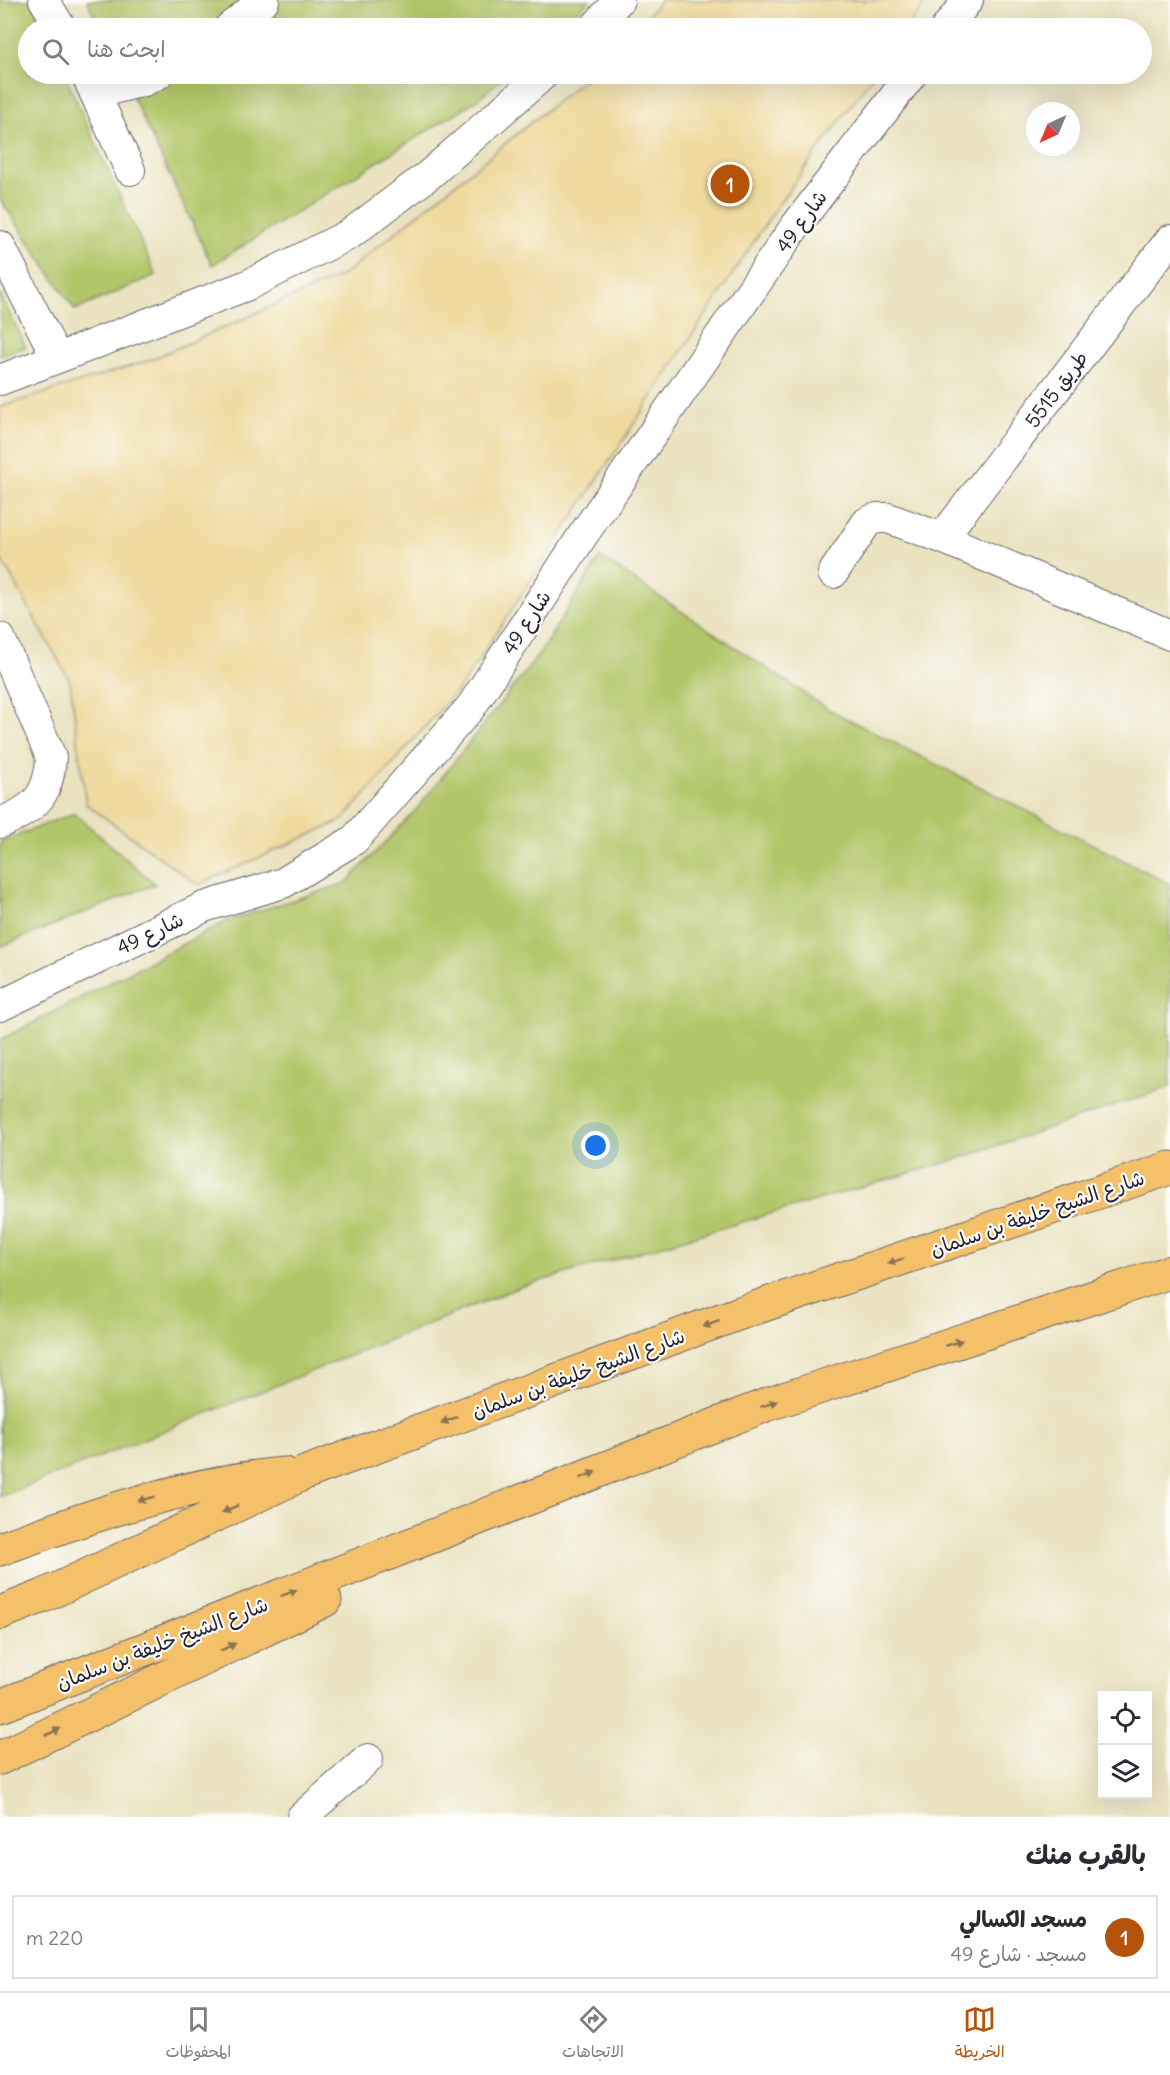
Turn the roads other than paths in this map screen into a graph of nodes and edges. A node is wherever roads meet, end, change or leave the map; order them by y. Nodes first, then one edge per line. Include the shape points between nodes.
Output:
1 (44, 0) edge
2 (264, 0) edge
3 (619, 0) edge
4 (968, 0) edge
5 (55, 18) edge
6 (242, 18) edge
7 (603, 18) edge
8 (954, 18) edge
9 (92, 84) edge
10 (533, 84) edge
11 (904, 84) edge
12 (130, 170) dead end
13 (1170, 240) edge
14 (0, 246) edge
15 (57, 357) junction
16 (0, 380) edge
17 (942, 538) junction
18 (832, 573) dead end
19 (1170, 635) edge
20 (0, 638) edge
21 (0, 822) edge
22 (0, 1006) edge
23 (1170, 1168) edge
24 (1170, 1272) edge
25 (307, 1472) junction
26 (549, 1491) junction
27 (0, 1549) edge
28 (0, 1613) edge
29 (0, 1706) edge
30 (0, 1758) edge
31 (368, 1759) dead end
32 (302, 1817) edge

1 - 5 street
2 - 6 street
3 - 7 street
4 - 8 street
9 - 12 street
10 - 15 street via 430,174 350,234 248,285
11 - 22 street, شارع 49 via 795,228 583,535 471,707 354,840 283,883 204,907
13 - 17 street, طريق 5515
14 - 15 street
15 - 16 street
17 - 18 street via 888,518 877,518 860,530
17 - 19 street
20 - 21 street via 51,757 48,783 35,804 23,814
23 -> 25 highway, شارع الشيخ خليفة بن سلمان via 743,1312
26 -> 24 highway, شارع الشيخ خليفة بن سلمان via 766,1405
25 -> 27 highway via 186,1488
25 -> 28 highway, شارع الشيخ خليفة بن سلمان
29 -> 26 highway, شارع الشيخ خليفة بن سلمان
30 -> 26 highway
31 - 32 street

